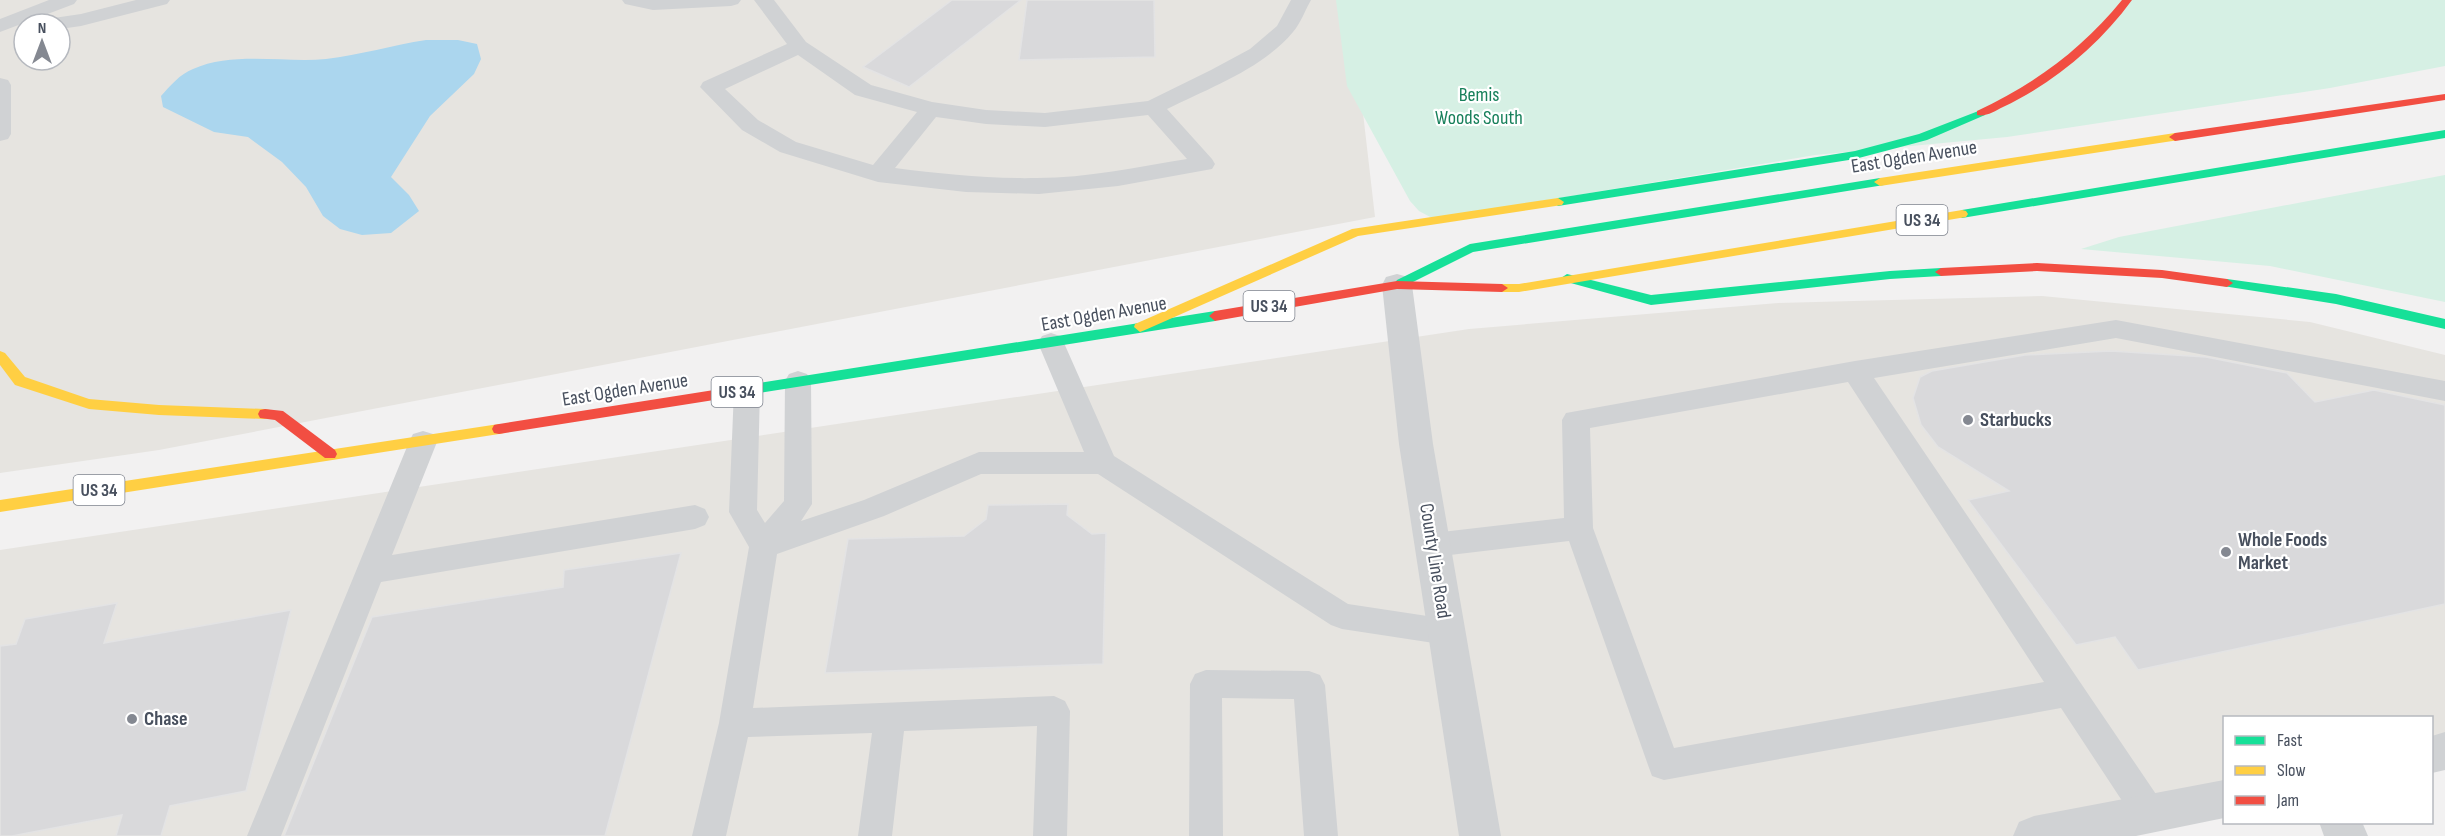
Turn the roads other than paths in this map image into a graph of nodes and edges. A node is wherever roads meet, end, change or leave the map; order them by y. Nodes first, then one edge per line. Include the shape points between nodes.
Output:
1 (67, 0) edge
2 (160, 0) edge
3 (632, 0) edge
4 (731, 0) edge
5 (764, 0) edge
6 (1301, 0) edge
7 (2127, 0) edge
8 (72, 21) edge
9 (0, 28) edge
10 (799, 46) junction
11 (0, 85) edge
12 (2445, 97) edge
13 (1153, 107) junction
14 (931, 109) junction
15 (0, 134) edge
16 (2445, 134) edge
17 (878, 174) junction
18 (1567, 278) junction
19 (1397, 285) junction
20 (2445, 324) edge
21 (1140, 327) junction
22 (1051, 343) junction
23 (0, 356) edge
24 (1855, 371) junction
25 (798, 381) junction
26 (747, 390) junction
27 (2445, 391) edge
28 (423, 442) junction
29 (330, 454) junction
30 (1103, 463) junction
31 (0, 506) edge
32 (695, 517) dead end
33 (1579, 528) junction
34 (1433, 545) junction
35 (764, 546) junction
36 (371, 571) junction
37 (1447, 632) junction
38 (2069, 692) junction
39 (890, 717) junction
40 (735, 723) junction
41 (2223, 799) edge
42 (2150, 814) junction
43 (264, 836) edge
44 (709, 836) edge
45 (875, 836) edge
46 (1050, 836) edge
47 (1206, 836) edge
48 (1321, 836) edge
49 (1480, 836) edge
50 (2034, 836) edge

1 - 9 lane
2 - 8 lane
3 - 4 lane via 653,4
5 - 10 lane
6 - 13 lane via 1285,29 1257,53
7 - 21 main road via 2104,30 2059,69 2012,100 1923,137 1855,155 1356,232
10 - 14 lane via 863,90
10 - 17 lane via 711,87 750,125 788,147
11 - 15 lane
12 - 19 main road, East Ogden Avenue / US 34 via 1470,248
13 - 14 lane via 1045,120
13 - 17 lane via 1204,164 1039,186 966,184
14 - 17 lane
16 - 18 main road, East Ogden Avenue / US 34
18 - 19 main road, East Ogden Avenue / US 34 via 1519,288
18 - 20 main road via 1651,300 1890,275 2037,267 2162,274 2336,299
19 - 21 main road, East Ogden Avenue / US 34
19 - 34 street, County Line Road
21 - 22 main road, East Ogden Avenue / US 34
22 - 25 main road, East Ogden Avenue / US 34
22 - 30 lane
23 - 29 main road via 20,381 89,404 278,415
24 - 27 lane via 2116,329
24 - 33 lane via 1576,420
24 - 38 lane
25 - 26 main road, East Ogden Avenue / US 34
25 - 35 lane via 798,504
26 - 28 main road, East Ogden Avenue / US 34
26 - 35 lane via 743,512
28 - 29 main road, East Ogden Avenue / US 34
28 - 36 lane
29 - 31 main road, East Ogden Avenue / US 34
30 - 35 lane via 980,463 874,508
30 - 37 lane via 1342,616
32 - 36 lane
33 - 34 lane
33 - 38 lane via 1664,765
34 - 37 street, County Line Road
35 - 40 lane
36 - 43 lane
37 - 49 street, County Line Road
38 - 42 lane
39 - 40 lane
39 - 45 lane
39 - 46 lane via 1054,711
40 - 44 lane
41 - 42 street
42 - 50 street
47 - 48 lane via 1206,684 1309,685

